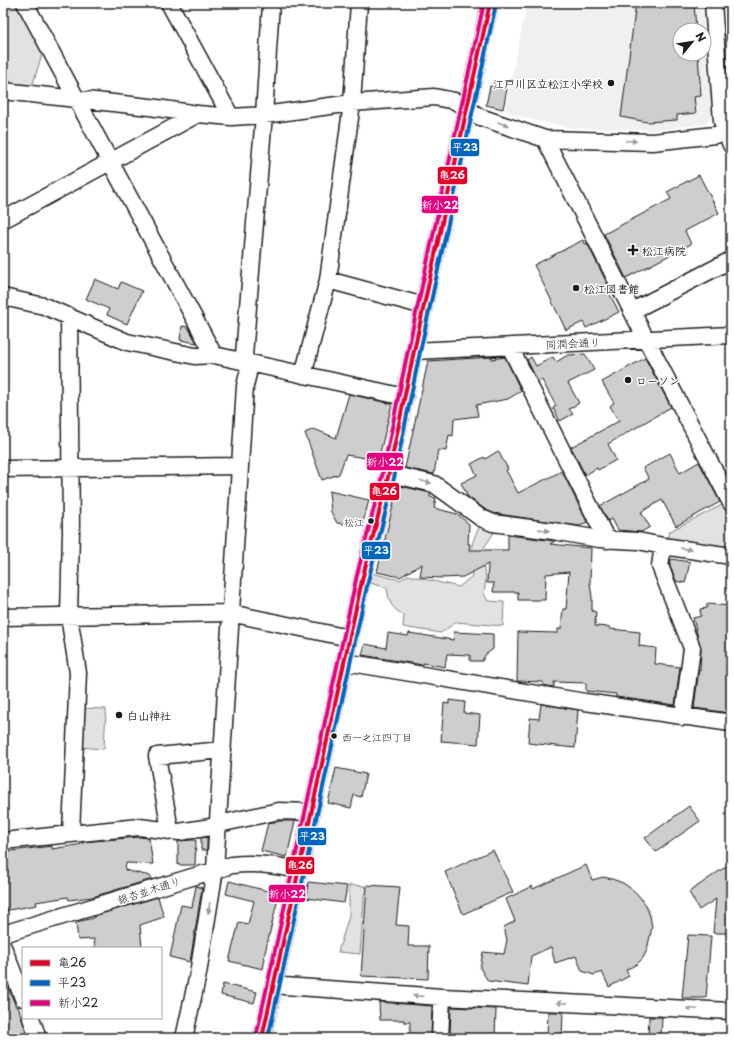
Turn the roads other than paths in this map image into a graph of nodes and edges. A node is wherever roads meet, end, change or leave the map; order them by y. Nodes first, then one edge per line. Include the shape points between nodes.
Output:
1 (25, 3) edge
2 (169, 3) edge
3 (271, 3) edge
4 (359, 3) edge
5 (490, 3) edge
6 (713, 3) edge
7 (3, 91) edge
8 (77, 99) junction
9 (352, 103) junction
10 (468, 109) junction
11 (198, 114) junction
12 (264, 115) junction
13 (231, 117) junction
14 (729, 136) edge
15 (545, 138) junction
16 (110, 163) junction
17 (3, 220) edge
18 (731, 260) edge
19 (328, 280) junction
20 (3, 297) edge
21 (424, 306) junction
22 (632, 311) junction
23 (69, 316) junction
24 (731, 335) edge
25 (646, 339) junction
26 (510, 347) junction
27 (414, 351) junction
28 (214, 355) junction
29 (247, 363) junction
30 (303, 375) junction
31 (405, 397) junction
32 (240, 466) junction
33 (70, 468) junction
34 (3, 469) edge
35 (388, 477) junction
36 (731, 503) edge
37 (607, 540) junction
38 (663, 546) junction
39 (731, 556) edge
40 (230, 613) junction
41 (69, 616) junction
42 (3, 617) edge
43 (349, 638) junction
44 (345, 662) junction
45 (683, 717) junction
46 (731, 724) edge
47 (223, 750) junction
48 (310, 812) junction
49 (219, 824) junction
50 (170, 830) junction
51 (71, 833) junction
52 (3, 841) edge
53 (215, 869) junction
54 (298, 870) junction
55 (3, 934) edge
56 (3, 947) edge
57 (274, 984) junction
58 (22, 995) edge
59 (442, 997) junction
60 (731, 1011) edge
61 (31, 1019) edge
62 (38, 1038) edge
63 (184, 1038) edge
64 (262, 1038) edge
65 (440, 1038) edge

1 - 8 street
2 - 13 street
3 - 12 street
4 - 9 street
5 - 10 street
6 - 14 street via 722,121
7 - 8 street
8 - 11 street
8 - 16 street
9 - 10 street via 434,97 455,101
9 - 12 street
9 - 19 street
10 -> 15 street via 480,117
10 - 21 street
11 - 13 street
11 - 16 street
12 - 13 street
12 - 29 street via 244,354
15 -> 14 street via 653,142
15 - 22 street
16 - 17 street
16 - 28 street
18 - 22 street
19 - 21 street
19 - 30 street
20 - 23 street via 44,306
21 - 27 street
22 - 25 street
23 - 28 street via 127,342 195,356
23 - 33 street
24 - 25 street, 同潤会通り
25 - 26 street, 同潤会通り
25 - 36 street
26 - 27 street, 同潤会通り
26 - 37 street
27 - 31 street
28 - 29 street
29 - 30 street
29 - 32 street via 249,369 245,386
30 - 31 street
31 - 35 street
32 - 33 street
32 - 40 street
33 - 34 street
33 - 41 street
35 -> 37 street via 396,475 434,484 493,523
35 - 43 street
37 - 38 street via 638,541
38 -> 39 street
38 - 45 street via 660,566 692,648
40 - 41 street
40 - 43 street
40 - 47 street
41 - 42 street
41 - 51 street via 78,673
43 - 44 street
44 - 45 street
44 - 48 street
45 - 46 street
47 - 49 street
47 - 50 street via 157,756
48 - 49 street via 279,812
48 - 54 street
49 - 50 street via 179,832
49 - 53 street
50 - 51 street via 139,827
51 - 52 street
53 - 54 street, 銀杏並木通り via 246,863
53 - 55 street, 銀杏並木通り
53 -> 63 street via 198,974
54 - 57 street
56 - 58 street
59 -> 57 street
57 - 64 street
60 -> 59 street
59 - 65 street
61 - 62 street

